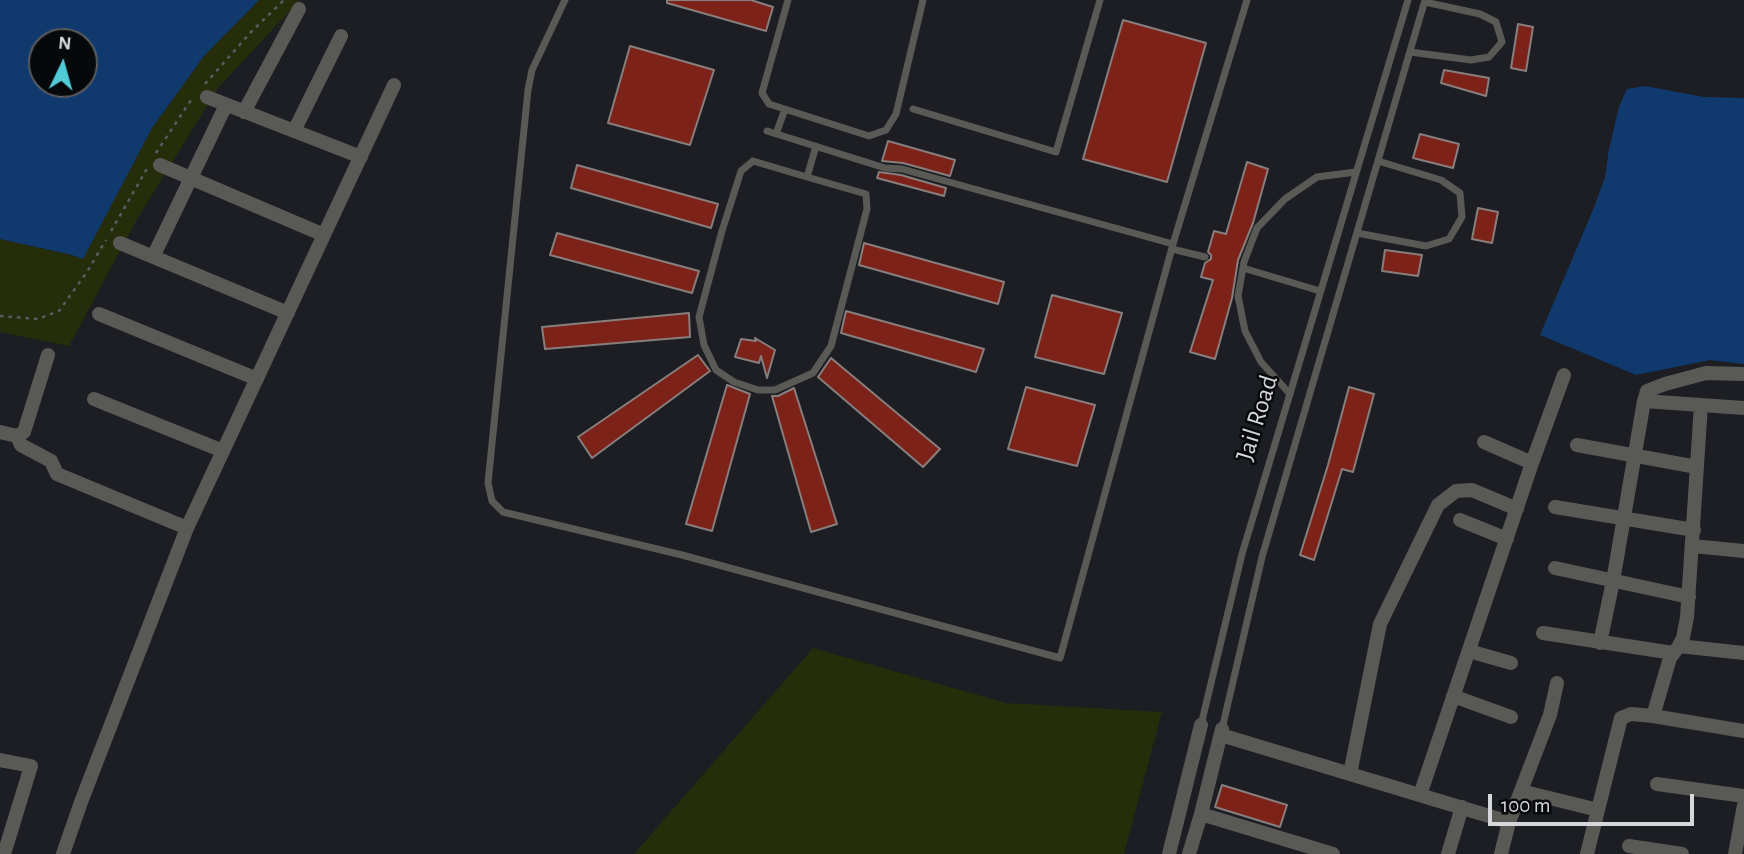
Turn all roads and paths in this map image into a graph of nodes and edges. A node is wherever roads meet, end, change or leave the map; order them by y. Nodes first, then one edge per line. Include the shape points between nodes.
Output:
1 (284, 0) edge
2 (565, 0) edge
3 (788, 0) edge
4 (923, 0) edge
5 (1100, 0) edge
6 (1247, 0) edge
7 (1408, 0) edge
8 (1425, 1) edge
9 (299, 9) dead end
10 (341, 36) dead end
11 (1410, 52) junction
12 (394, 85) dead end
13 (207, 97) dead end
14 (226, 105) junction
15 (785, 109) junction
16 (913, 109) dead end
17 (244, 112) junction
18 (294, 131) junction
19 (766, 131) dead end
20 (776, 134) junction
21 (817, 146) junction
22 (361, 157) junction
23 (155, 160) junction
24 (1378, 161) junction
25 (1356, 172) junction
26 (807, 177) junction
27 (191, 178) junction
28 (1357, 233) junction
29 (324, 234) junction
30 (120, 243) dead end
31 (1172, 247) junction
32 (153, 257) junction
33 (1205, 257) dead end
34 (1242, 268) junction
35 (1320, 291) junction
36 (288, 313) junction
37 (100, 314) dead end
38 (0, 316) edge
39 (48, 355) dead end
40 (1744, 374) edge
41 (1564, 375) dead end
42 (257, 379) junction
43 (1290, 394) junction
44 (94, 398) dead end
45 (1644, 401) junction
46 (1701, 405) junction
47 (1744, 408) edge
48 (0, 432) edge
49 (17, 436) junction
50 (1484, 442) dead end
51 (1577, 445) dead end
52 (223, 452) junction
53 (1634, 455) junction
54 (1532, 463) junction
55 (1697, 467) junction
56 (1555, 507) dead end
57 (1517, 509) junction
58 (1624, 518) junction
59 (1460, 520) dead end
60 (187, 528) junction
61 (1694, 530) junction
62 (1507, 539) junction
63 (1693, 546) junction
64 (1744, 551) edge
65 (1555, 568) dead end
66 (1614, 581) junction
67 (1689, 597) junction
68 (1543, 633) dead end
69 (1600, 643) junction
70 (1676, 650) junction
71 (1469, 651) junction
72 (1744, 653) edge
73 (1511, 663) dead end
74 (1557, 684) dead end
75 (1453, 696) junction
76 (1653, 716) junction
77 (1511, 718) dead end
78 (1201, 725) joint
79 (1744, 731) edge
80 (1221, 732) junction
81 (0, 760) edge
82 (1350, 774) junction
83 (1657, 784) dead end
84 (1521, 791) junction
85 (1420, 795) junction
86 (1744, 796) edge
87 (1744, 805) edge
88 (1462, 807) junction
89 (1598, 810) junction
90 (1201, 814) junction
91 (1509, 822) junction
92 (1629, 846) dead end
93 (4, 854) edge
94 (64, 854) edge
95 (1169, 854) edge
96 (1189, 854) edge
97 (1333, 854) edge
98 (1448, 854) edge
99 (1501, 854) edge
100 (1587, 854) edge
101 (1682, 854) edge
102 (1735, 854) edge

1 - 23 path via 190,100
2 - 31 lane via 532,70 528,90 488,483 492,501 503,512 682,555 1060,658
3 - 15 lane via 762,93 769,104
4 - 15 lane via 896,114 887,130 869,136
5 - 16 lane via 1056,152
6 - 31 lane
7 - 25 lane, Jail Road
8 - 11 lane
8 - 11 lane via 1496,22 1502,41 1489,57 1471,60
9 - 17 street
10 - 18 street
11 - 24 lane
12 - 22 street
13 - 14 street
14 - 17 street
14 - 27 street
15 - 20 lane
17 - 18 street
18 - 22 street
19 - 20 lane
20 - 21 lane
21 - 26 lane
21 - 31 lane
22 - 29 street
23 - 27 street
23 - 38 path via 88,272 59,311 38,319
24 - 28 lane
24 - 28 lane via 1441,180 1460,193 1462,217 1449,239 1426,246
25 - 34 lane via 1318,177 1285,199 1257,228
25 - 35 lane, Jail Road
26 - 26 lane via 866,194 867,209 831,346 813,373 775,390 758,390 734,383 716,370 704,345 699,317 741,171 753,161
27 - 29 street
27 - 32 street
28 - 80 lane via 1262,557
29 - 36 street
30 - 32 street
31 - 33 lane
32 - 36 street
34 - 35 lane
34 - 43 lane via 1238,296 1245,331 1262,362
35 - 43 lane, Jail Road
36 - 42 street
37 - 42 street
39 - 49 street via 24,432
40 - 45 street via 1706,373 1665,384 1647,391
41 - 54 street
42 - 52 street
43 - 78 lane, Jail Road via 1242,554
44 - 52 street
45 - 46 street
45 - 53 street
46 - 47 street
46 - 55 street
48 - 49 street
49 - 60 street via 21,446 51,461 57,474
50 - 54 street
51 - 53 street
52 - 60 street
53 - 55 street
53 - 58 street
54 - 57 street
55 - 61 street
56 - 58 street
57 - 62 street
57 - 82 street via 1472,490 1455,491 1438,505 1380,624
58 - 61 street
58 - 66 street
59 - 62 street
60 - 94 street
61 - 63 street
62 - 71 street
63 - 64 street
63 - 67 street
65 - 66 street
66 - 67 street
66 - 69 street
67 - 70 street via 1685,631
68 - 69 street
69 - 70 street
70 - 72 street
70 - 76 street
71 - 73 street
71 - 75 street
74 - 84 street via 1545,731
75 - 77 street
75 - 85 street
76 - 79 street
76 - 89 street via 1621,718
78 - 95 street, Jail Road
80 - 82 street
80 - 90 street
81 - 93 street via 31,766
82 - 85 street
83 - 86 street
84 - 89 street
84 - 91 street
85 - 88 street
87 - 102 street
88 - 91 street
88 - 98 street
89 - 100 street
90 - 96 street
90 - 97 street
91 - 99 street
92 - 101 street

